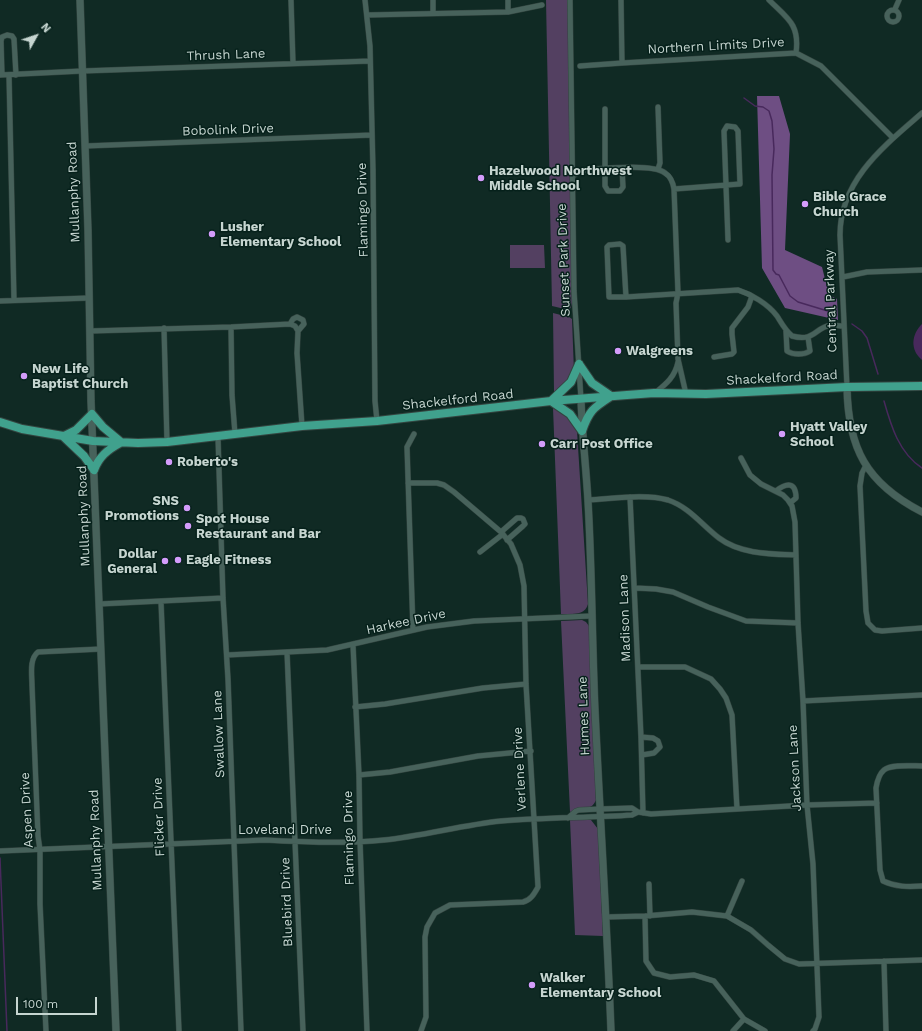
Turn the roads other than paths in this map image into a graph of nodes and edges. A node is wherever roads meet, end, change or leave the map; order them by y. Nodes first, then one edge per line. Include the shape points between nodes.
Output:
1 (80, 0) edge
2 (291, 0) edge
3 (365, 0) edge
4 (433, 0) edge
5 (508, 0) edge
6 (570, 0) edge
7 (621, 0) edge
8 (769, 0) edge
9 (899, 0) edge
10 (542, 5) dead end
11 (895, 9) dead end
12 (508, 12) junction
13 (433, 13) junction
14 (367, 15) junction
15 (796, 53) junction
16 (370, 61) junction
17 (293, 63) junction
18 (622, 63) junction
19 (580, 66) dead end
20 (82, 71) junction
21 (1, 75) edge
22 (9, 75) junction
23 (16, 75) junction
24 (658, 107) dead end
25 (605, 109) dead end
26 (922, 113) edge
27 (372, 135) junction
28 (893, 138) junction
29 (85, 146) junction
30 (622, 168) junction
31 (606, 169) junction
32 (658, 169) junction
33 (572, 176) junction
34 (726, 185) junction
35 (674, 189) junction
36 (728, 240) dead end
37 (922, 270) edge
38 (843, 277) junction
39 (678, 294) junction
40 (752, 296) junction
41 (626, 297) junction
42 (89, 298) junction
43 (0, 300) edge
44 (14, 300) junction
45 (844, 326) junction
46 (231, 327) junction
47 (164, 328) junction
48 (90, 331) junction
49 (786, 331) junction
50 (808, 337) junction
51 (714, 357) dead end
52 (678, 359) junction
53 (579, 364) junction
54 (847, 386) junction
55 (922, 386) edge
56 (654, 393) junction
57 (686, 394) junction
58 (611, 396) junction
59 (581, 399) junction
60 (551, 401) junction
61 (92, 414) junction
62 (376, 421) junction
63 (0, 422) edge
64 (302, 426) junction
65 (582, 431) junction
66 (235, 434) junction
67 (414, 434) dead end
68 (63, 436) junction
69 (218, 436) junction
70 (93, 441) junction
71 (121, 442) junction
72 (167, 442) junction
73 (741, 458) dead end
74 (866, 465) junction
75 (94, 470) junction
76 (408, 483) junction
77 (776, 492) junction
78 (630, 498) junction
79 (588, 500) junction
80 (790, 503) junction
81 (922, 512) edge
82 (502, 533) junction
83 (507, 540) junction
84 (480, 552) dead end
85 (796, 555) junction
86 (635, 588) junction
87 (223, 598) junction
88 (161, 602) junction
89 (99, 604) junction
90 (591, 616) junction
91 (525, 618) junction
92 (798, 623) junction
93 (922, 628) edge
94 (413, 630) junction
95 (353, 645) junction
96 (101, 649) junction
97 (287, 652) junction
98 (227, 655) junction
99 (638, 667) junction
100 (526, 684) junction
101 (922, 695) edge
102 (803, 701) junction
103 (356, 707) junction
104 (641, 737) junction
105 (531, 751) junction
106 (642, 756) junction
107 (922, 766) edge
108 (359, 775) junction
109 (877, 803) junction
110 (807, 805) junction
111 (737, 809) junction
112 (640, 812) junction
113 (600, 813) junction
114 (534, 820) junction
115 (234, 841) junction
116 (295, 842) junction
117 (360, 842) junction
118 (171, 844) junction
119 (109, 847) junction
120 (40, 850) junction
121 (0, 851) edge
122 (742, 881) dead end
123 (649, 884) dead end
124 (922, 886) edge
125 (606, 916) junction
126 (648, 916) junction
127 (727, 916) junction
128 (922, 960) edge
129 (884, 961) junction
130 (816, 964) junction
131 (744, 1019) junction
132 (46, 1031) edge
133 (116, 1031) edge
134 (179, 1031) edge
135 (241, 1031) edge
136 (303, 1031) edge
137 (367, 1031) edge
138 (421, 1031) edge
139 (610, 1031) edge
140 (733, 1031) edge
141 (766, 1031) edge
142 (813, 1031) edge
143 (886, 1031) edge

1 - 20 street, Mullanphy Road
2 - 17 street
3 - 14 street, Flamingo Drive
4 - 13 street
5 - 12 street
6 - 33 street, Sunset Park Drive
7 - 18 street
8 - 15 street via 791,21 795,29
9 - 11 street
10 - 12 street
12 - 13 street
13 - 14 street
14 - 16 street, Flamingo Drive
15 - 18 street, Northern Limits Drive
15 - 28 street, Northern Limits Drive via 821,66
16 - 17 street, Thrush Lane
16 - 27 street, Flamingo Drive
17 - 20 street, Thrush Lane
18 - 19 street, Northern Limits Drive
20 - 23 street, Thrush Lane
20 - 29 street, Mullanphy Road
21 - 22 street, Thrush Lane
21 - 23 street via 1,41 2,37 7,35 14,39
22 - 23 street, Thrush Lane
22 - 44 street
24 - 32 street
25 - 31 street
26 - 28 street, Central Parkway
27 - 29 street, Bobolink Drive
27 - 62 street, Flamingo Drive
28 - 38 street, Central Parkway via 863,170 845,203 840,231
29 - 42 street, Mullanphy Road
30 - 31 street
30 - 31 street via 623,187 620,191 608,191 605,186
30 - 32 street
31 - 33 street via 582,170
32 - 35 street via 669,176
33 - 53 street, Sunset Park Drive via 574,291
34 - 34 street via 740,184 738,131 731,126 727,126 724,131
34 - 35 street
34 - 36 street
35 - 39 street
37 - 38 street via 867,272
38 - 45 street, Central Parkway
39 - 40 street via 738,290
39 - 41 street
39 - 52 street
40 - 49 street via 776,316
40 - 51 street via 748,307 732,328 734,352
41 - 41 street via 609,297 609,245 623,246
42 - 44 street
42 - 48 street, Mullanphy Road
43 - 44 street
45 - 50 street via 830,325
45 - 54 street, Central Parkway
46 - 47 street
46 - 64 street via 294,327
46 - 66 street
47 - 48 street
47 - 72 street
48 - 61 street, Mullanphy Road
49 - 50 street via 798,338
49 - 50 street via 787,351 791,354 810,351
52 - 56 street via 677,368 667,384
52 - 57 street
53 - 58 main road via 592,384
53 - 59 street, Sunset Park Drive
53 - 60 main road via 570,382
54 - 55 main road, Shackelford Road
54 - 57 main road, Shackelford Road
54 - 74 street, Central Parkway via 851,432
56 - 57 main road, Shackelford Road
56 - 58 main road, Shackelford Road
58 - 59 main road, Shackelford Road
58 - 65 main road via 589,413
59 - 60 main road, Shackelford Road
59 - 65 street, Humes Lane
60 - 62 main road, Shackelford Road
60 - 65 main road via 570,414
61 - 68 main road via 76,430
61 - 70 street, Mullanphy Road
61 - 71 main road
62 - 64 main road, Shackelford Road
63 - 68 main road, Shackelford Road via 22,429
64 - 66 main road, Shackelford Road
65 - 79 street, Humes Lane
66 - 69 main road, Shackelford Road
67 - 76 street via 406,446
68 - 70 main road, Shackelford Road
68 - 75 main road via 84,456
69 - 72 main road, Shackelford Road
69 - 87 street, Swallow Lane
70 - 71 main road, Shackelford Road
70 - 75 street, Mullanphy Road
71 - 72 main road, Shackelford Road
71 - 75 main road via 103,454
73 - 77 street via 750,475
74 - 81 street, Central Parkway via 890,492
74 - 93 street via 860,486 868,623 876,630 882,631
75 - 89 street, Mullanphy Road
76 - 82 street, Verlene Drive via 444,485
76 - 94 street
77 - 80 street
77 - 80 street, Jackson Lane via 784,486 794,487 796,498
78 - 79 street
78 - 85 street via 655,497 679,504 720,539 743,550
78 - 86 street, Madison Lane
79 - 90 street, Humes Lane
80 - 85 street, Jackson Lane via 795,522
82 - 83 street, Verlene Drive
82 - 83 street via 517,518 523,519 523,526
82 - 84 street
83 - 91 street, Verlene Drive via 517,555 522,573
85 - 92 street, Jackson Lane
86 - 92 street via 673,592 746,620
86 - 99 street, Madison Lane
87 - 88 street
87 - 98 street, Swallow Lane
88 - 89 street
88 - 118 street, Flicker Drive
89 - 96 street, Mullanphy Road
90 - 91 street, Harkee Drive
90 - 113 street, Humes Lane
91 - 94 street, Harkee Drive via 454,623
91 - 100 street, Verlene Drive
92 - 102 street, Jackson Lane
94 - 95 street, Harkee Drive
95 - 97 street, Harkee Drive via 327,650
95 - 103 street, Flamingo Drive
96 - 119 street, Mullanphy Road
96 - 120 street, Aspen Drive via 38,652 32,660
97 - 98 street, Harkee Drive
97 - 116 street, Bluebird Drive
98 - 115 street, Swallow Lane
99 - 104 street, Madison Lane
99 - 111 street via 685,666 711,679 720,689 732,714
100 - 103 street
100 - 105 street, Verlene Drive
101 - 102 street
102 - 110 street, Jackson Lane
103 - 108 street, Flamingo Drive
104 - 106 street, Madison Lane
104 - 106 street via 658,740 660,747
105 - 108 street via 478,756
105 - 114 street, Verlene Drive
106 - 112 street, Madison Lane
107 - 109 street via 884,770 878,778
108 - 117 street, Flamingo Drive
109 - 110 street, Loveland Drive
109 - 124 street via 880,870 883,881 906,887
110 - 111 street, Loveland Drive
110 - 130 street, Jackson Lane via 813,864
111 - 112 street, Loveland Drive via 651,814
112 - 113 street, Loveland Drive via 632,815
113 - 114 street, Loveland Drive
113 - 125 street, Humes Lane
114 - 117 street, Loveland Drive via 479,824
114 - 138 street, Verlene Drive via 538,887 534,895 523,902 450,905 435,913 430,919 425,937 426,1017
115 - 116 street, Loveland Drive
115 - 118 street, Loveland Drive
115 - 135 street, Swallow Lane
116 - 117 street, Loveland Drive
116 - 136 street, Bluebird Drive
117 - 137 street, Flamingo Drive
118 - 119 street, Loveland Drive
118 - 134 street, Flicker Drive
119 - 120 street, Loveland Drive
119 - 133 street, Mullanphy Road
120 - 121 street, Loveland Drive
120 - 132 street, Aspen Drive
122 - 127 street
123 - 126 street
125 - 126 street
125 - 139 street, Humes Lane
126 - 127 street via 692,912
126 - 131 street via 646,961 654,972 670,977 694,975 714,981
127 - 130 street via 751,930 785,959 799,964
128 - 129 street
129 - 130 street
129 - 143 street
130 - 142 street, Jackson Lane via 819,1017
131 - 140 street
131 - 141 street

